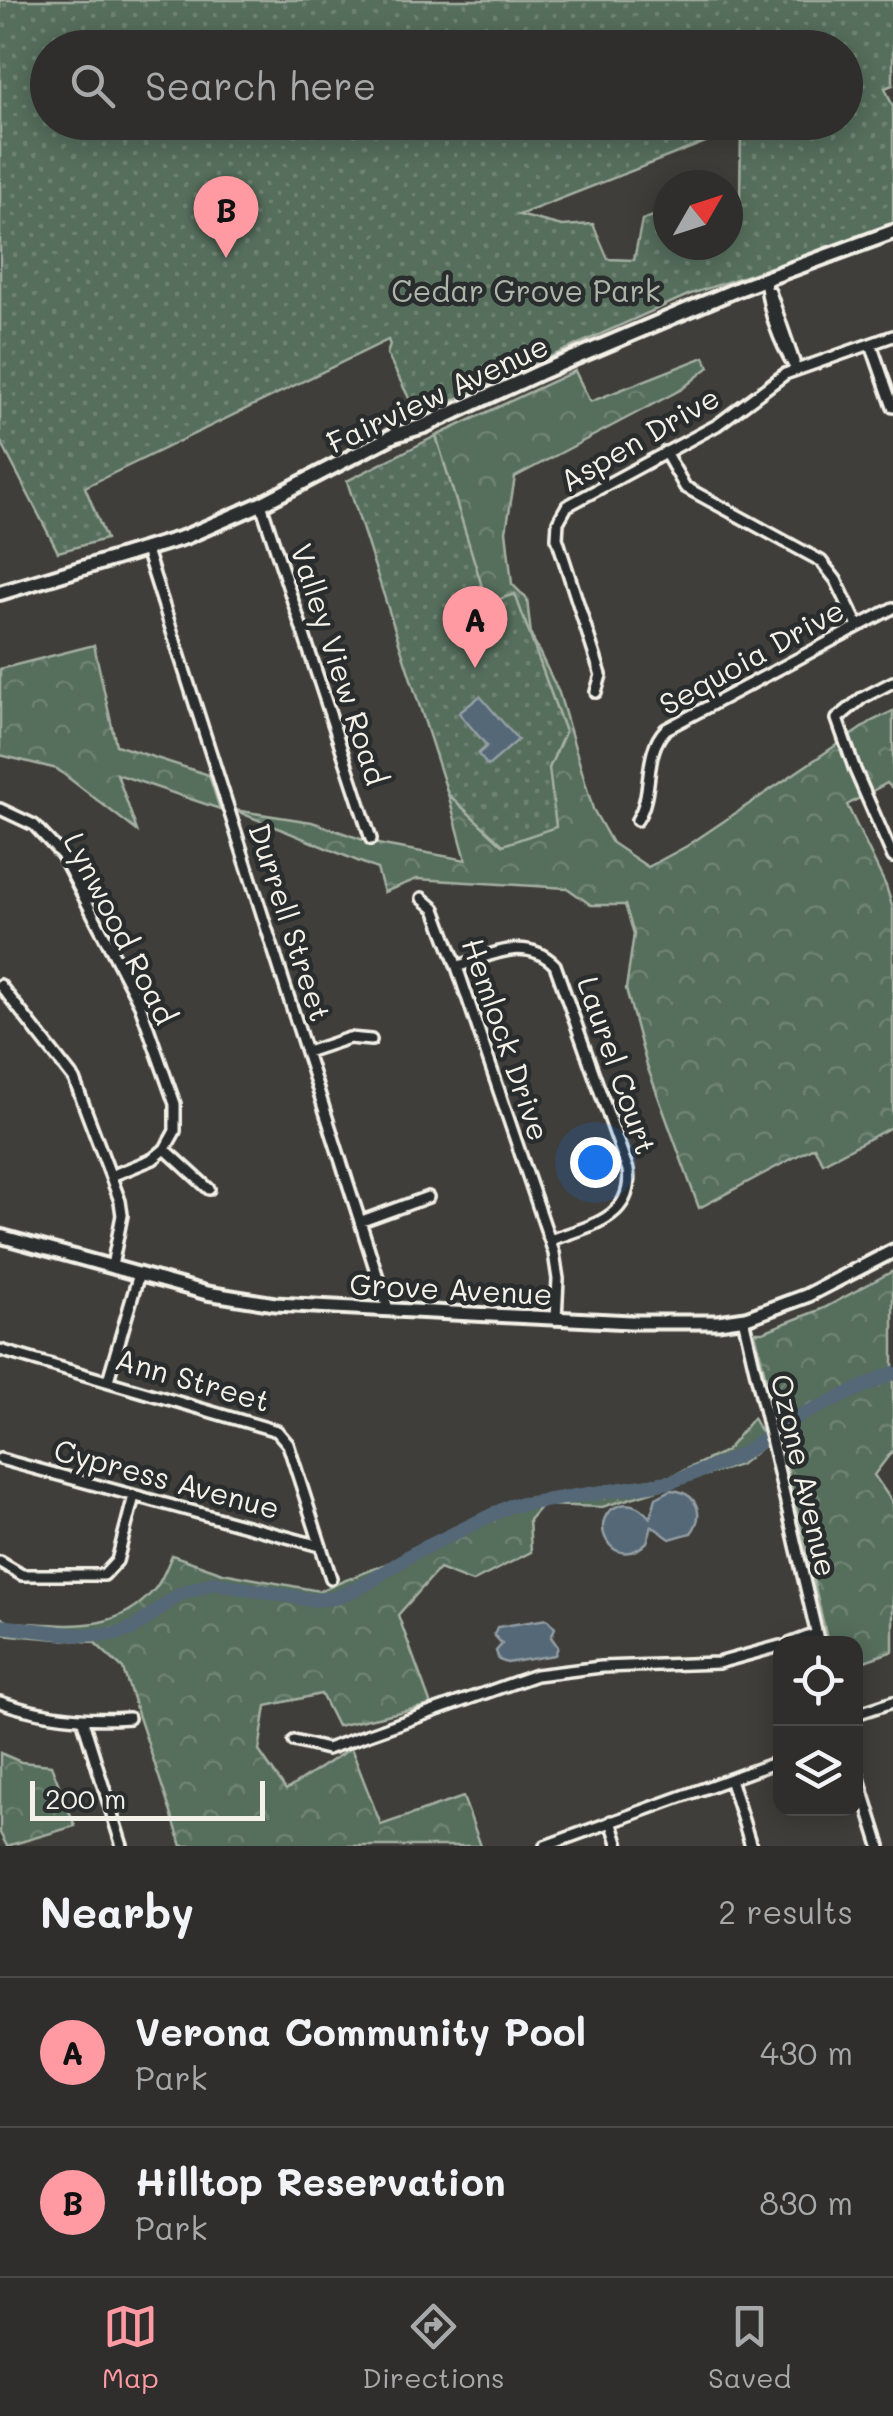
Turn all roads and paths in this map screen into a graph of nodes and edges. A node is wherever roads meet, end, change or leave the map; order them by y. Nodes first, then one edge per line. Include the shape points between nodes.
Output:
1 (893, 232) edge
2 (765, 279) junction
3 (893, 336) edge
4 (871, 344) junction
5 (796, 370) junction
6 (893, 407) edge
7 (665, 452) junction
8 (260, 504) junction
9 (146, 550) junction
10 (0, 593) edge
11 (893, 608) edge
12 (858, 626) junction
13 (893, 682) edge
14 (596, 692) dead end
15 (0, 809) edge
16 (637, 820) dead end
17 (371, 839) dead end
18 (893, 857) edge
19 (422, 898) dead end
20 (457, 967) junction
21 (0, 985) edge
22 (371, 1040) dead end
23 (307, 1052) junction
24 (166, 1149) junction
25 (111, 1176) junction
26 (210, 1189) dead end
27 (428, 1197) dead end
28 (362, 1221) junction
29 (0, 1236) edge
30 (550, 1240) junction
31 (893, 1250) edge
32 (112, 1266) junction
33 (139, 1274) junction
34 (388, 1309) junction
35 (743, 1318) junction
36 (556, 1319) junction
37 (0, 1350) edge
38 (108, 1380) junction
39 (0, 1459) edge
40 (134, 1496) junction
41 (320, 1546) junction
42 (0, 1562) edge
43 (331, 1578) dead end
44 (816, 1636) edge
45 (773, 1648) edge
46 (0, 1702) edge
47 (893, 1702) edge
48 (863, 1712) edge
49 (129, 1718) dead end
50 (83, 1721) junction
51 (294, 1740) dead end
52 (773, 1764) edge
53 (730, 1780) junction
54 (863, 1791) edge
55 (612, 1821) junction
56 (122, 1846) edge
57 (545, 1846) edge
58 (619, 1846) edge
59 (751, 1846) edge
60 (880, 1846) edge

1 - 2 main road, Fairview Avenue
2 - 5 street
2 - 8 main road, Fairview Avenue via 394,435
3 - 4 street, Aspen Drive
4 - 5 street, Aspen Drive
4 - 6 street
5 - 7 street, Aspen Drive
7 - 12 street via 692,492 821,561
7 - 14 street, Aspen Drive via 571,502 558,522 557,538 601,675
8 - 9 main road, Fairview Avenue
8 - 17 street, Valley View Road
9 - 10 main road, Fairview Avenue
9 - 23 street, Durrell Street
11 - 12 street, Sequoia Drive
12 - 16 street, Sequoia Drive via 662,732 653,750 647,804
13 - 18 street via 837,719
15 - 24 street, Lynwood Road via 34,825 56,847 140,1005 176,1110
19 - 20 street, Hemlock Drive via 435,909
20 - 30 street, Hemlock Drive
20 - 30 street, Laurel Court via 521,948 555,966 622,1152 630,1184 619,1209
21 - 25 street via 74,1079
22 - 23 street via 348,1038
23 - 28 street, Durrell Street
24 - 25 street
24 - 26 street
25 - 32 street via 122,1214
27 - 28 street
28 - 34 street, Durrell Street
29 - 32 street, Grove Avenue
30 - 36 street, Hemlock Drive
31 - 35 street, Grove Avenue via 806,1296
32 - 33 street, Grove Avenue
33 - 34 street, Grove Avenue via 275,1304
33 - 38 street
34 - 36 street, Grove Avenue
35 - 36 street, Grove Avenue
35 - 44 street, Ozone Avenue
37 - 38 street, Ann Street
38 - 41 street, Ann Street via 278,1431
39 - 40 street, Cypress Avenue
40 - 41 street, Cypress Avenue
40 - 42 street via 117,1561 104,1575 22,1574
41 - 43 street, Ann Street
45 - 51 street via 718,1663 544,1673 327,1748
46 - 50 street
47 - 48 street
49 - 50 street
50 - 56 street
52 - 53 street
53 - 55 street
53 - 59 street
54 - 60 street
55 - 57 street
55 - 58 street

